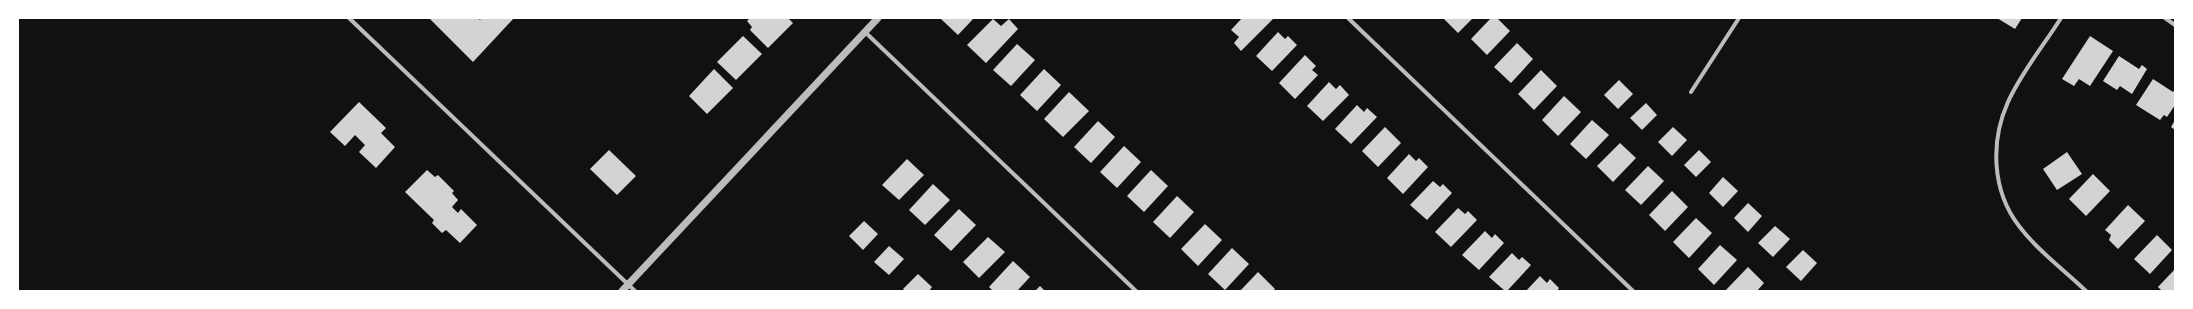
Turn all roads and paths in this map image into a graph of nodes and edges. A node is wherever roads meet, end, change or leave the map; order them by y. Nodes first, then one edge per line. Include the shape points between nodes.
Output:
1 (349, 18) edge
2 (878, 18) edge
3 (1348, 18) edge
4 (1740, 18) edge
5 (2061, 18) edge
6 (2165, 18) edge
7 (2175, 24) edge
8 (865, 32) junction
9 (1691, 92) dead end
10 (628, 285) junction
11 (622, 291) edge
12 (635, 291) edge
13 (1136, 291) edge
14 (1633, 291) edge
15 (2086, 291) edge

1 - 10 street
2 - 8 street
3 - 14 street
4 - 9 street
5 - 15 street via 2008,102 1999,125 1996,167 2000,187 2018,225
6 - 7 street
8 - 10 street
8 - 13 street
10 - 11 street
10 - 12 street

